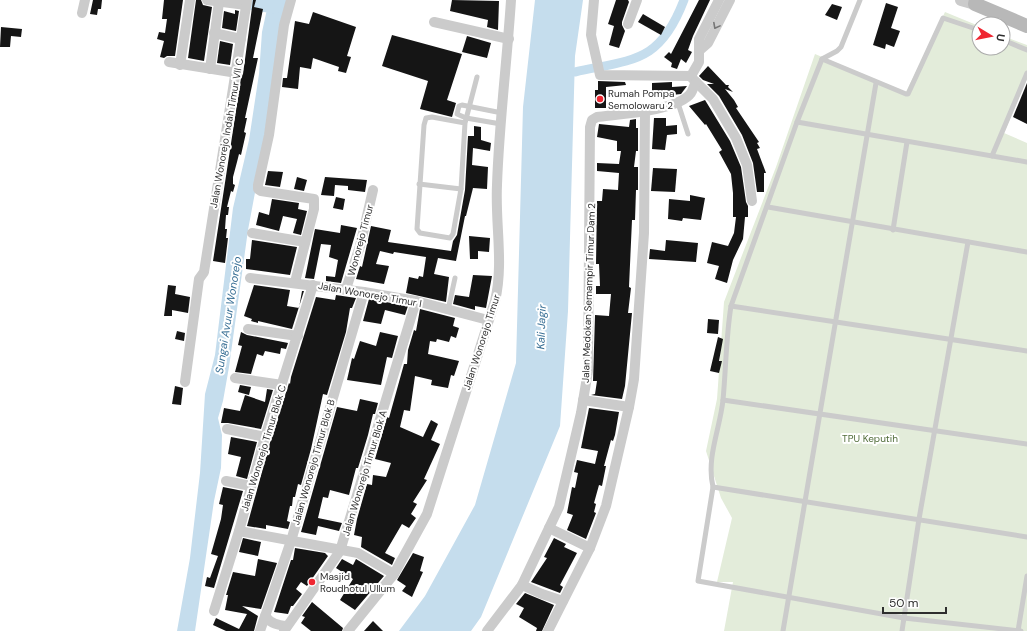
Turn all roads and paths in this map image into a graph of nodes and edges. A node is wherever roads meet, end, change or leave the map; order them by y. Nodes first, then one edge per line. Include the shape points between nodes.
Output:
1 (85, 0) edge
2 (190, 0) edge
3 (207, 0) edge
4 (291, 0) edge
5 (511, 0) edge
6 (594, 0) edge
7 (637, 0) edge
8 (719, 0) edge
9 (730, 0) edge
10 (860, 0) edge
11 (970, 1) edge
12 (219, 2) junction
13 (247, 2) edge
14 (82, 13) dead end
15 (434, 22) dead end
16 (628, 24) dead end
17 (1027, 26) edge
18 (971, 27) edge
19 (214, 33) junction
20 (241, 39) junction
21 (509, 39) junction
22 (1011, 43) edge
23 (700, 50) junction
24 (1027, 50) edge
25 (822, 59) junction
26 (169, 62) dead end
27 (180, 65) junction
28 (210, 70) junction
29 (1027, 72) edge
30 (237, 73) junction
31 (477, 77) dead end
32 (693, 79) junction
33 (876, 83) junction
34 (678, 103) junction
35 (468, 106) junction
36 (645, 111) junction
37 (502, 113) junction
38 (465, 120) junction
39 (797, 122) junction
40 (501, 124) junction
41 (688, 134) dead end
42 (868, 135) junction
43 (907, 142) junction
44 (992, 156) junction
45 (1027, 162) edge
46 (419, 184) junction
47 (461, 189) junction
48 (373, 190) dead end
49 (752, 201) dead end
50 (768, 207) junction
51 (852, 223) junction
52 (894, 230) junction
53 (252, 234) dead end
54 (305, 242) junction
55 (968, 242) junction
56 (1027, 252) edge
57 (250, 278) dead end
58 (455, 278) dead end
59 (295, 282) junction
60 (313, 285) junction
61 (346, 289) junction
62 (364, 292) junction
63 (416, 301) junction
64 (731, 306) junction
65 (448, 310) junction
66 (488, 320) junction
67 (836, 322) junction
68 (248, 329) dead end
69 (298, 336) junction
70 (950, 339) junction
71 (1027, 351) edge
72 (235, 378) dead end
73 (185, 382) dead end
74 (282, 385) junction
75 (583, 400) junction
76 (723, 400) junction
77 (629, 407) junction
78 (820, 416) junction
79 (227, 429) dead end
80 (934, 431) junction
81 (265, 437) junction
82 (1027, 444) edge
83 (226, 481) dead end
84 (251, 486) junction
85 (713, 487) junction
86 (803, 502) junction
87 (919, 519) junction
88 (549, 528) junction
89 (239, 531) junction
90 (1027, 537) edge
91 (290, 541) junction
92 (590, 548) junction
93 (340, 551) junction
94 (394, 574) junction
95 (1027, 576) edge
96 (522, 585) junction
97 (790, 597) junction
98 (563, 601) junction
99 (214, 610) dead end
100 (265, 616) junction
101 (904, 618) junction
102 (286, 629) edge
103 (260, 631) edge
104 (348, 631) edge
105 (487, 631) edge
106 (548, 631) edge
107 (783, 631) edge
108 (902, 631) edge
109 (1018, 631) edge
110 (1021, 631) edge

1 - 14 street
2 - 27 street
3 - 12 street
4 - 54 street via 284,24 269,135 258,189 314,199
5 - 21 street, Jalan Wonorejo Timur
6 - 32 street via 591,35 600,75
7 - 16 street
8 - 23 street, Jalan Medokan Semampir Timur Dam 2 via 699,39
9 -> 23 street via 708,43
10 - 25 lane via 841,47
11 - 17 main road
12 - 13 street
12 - 19 street
13 - 20 street, Jalan Wonorejo Indah Timur VII C
15 - 21 street
18 - 33 lane via 943,18 908,94
19 - 20 street
19 - 28 street
20 - 30 street, Jalan Wonorejo Indah Timur VII C
21 - 37 street, Jalan Wonorejo Timur
22 - 24 lane
23 - 32 street, Jalan Medokan Semampir Timur Dam 2
25 - 33 lane
25 - 39 lane
26 - 27 street
27 - 28 street
28 - 30 street
29 - 44 lane
30 - 73 street, Jalan Wonorejo Indah Timur VII C via 204,272 199,279
31 - 35 lane
32 - 34 street, Jalan Medokan Semampir Timur Dam 2 via 691,94
32 - 49 street via 713,99 736,138 747,165
33 - 42 lane
34 - 36 street, Jalan Medokan Semampir Timur Dam 2
34 - 41 lane
35 - 37 lane
35 - 38 lane
35 - 38 lane via 459,106 457,114
36 - 75 street, Jalan Medokan Semampir Timur Dam 2 via 597,117 592,120 590,127 588,371
36 - 77 street via 644,233 634,379
37 - 40 street, Jalan Wonorejo Timur
38 - 40 lane
38 - 46 lane via 426,118
38 - 47 lane
39 - 42 lane
39 - 50 lane
40 - 66 street, Jalan Wonorejo Timur via 497,187 498,288
42 - 43 lane
42 - 51 lane
43 - 44 lane
43 - 52 lane
44 - 45 lane
46 - 47 lane
46 - 47 lane via 417,229 420,233 441,237 450,238 452,234
48 - 61 street, Wonorejo Timur via 360,246
50 - 51 lane
50 - 64 lane
51 - 52 lane
51 - 67 lane
52 - 55 lane
53 - 54 street
54 - 59 street
55 - 56 lane
55 - 70 lane
57 - 59 street, Jalan Wonorejo Timur I
58 - 65 lane
59 - 60 street, Jalan Wonorejo Timur I
60 - 61 street, Jalan Wonorejo Timur I
60 - 69 street, Jalan Wonorejo Timur Blok C
61 - 62 street, Jalan Wonorejo Timur I
62 - 63 street, Jalan Wonorejo Timur I
62 - 91 street, Jalan Wonorejo Timur Blok B
63 - 65 street, Jalan Wonorejo Timur I
63 - 93 street, Jalan Wonorejo Timur Blok A
64 - 67 lane
64 - 76 lane via 727,329
65 - 66 street, Jalan Wonorejo Timur I
66 - 94 street, Jalan Wonorejo Timur via 427,514
67 - 70 lane
67 - 78 lane
68 - 69 street
69 - 74 street, Jalan Wonorejo Timur Blok C
70 - 71 lane
70 - 80 lane
72 - 74 street
74 - 81 street, Jalan Wonorejo Timur Blok C
75 - 77 street
75 - 88 street, Jalan Medokan Semampir Timur Dam 2 via 559,507
76 - 78 lane
76 - 85 lane via 710,473
77 - 92 street via 606,506
78 - 80 lane
78 - 86 lane
79 - 81 street
80 - 82 lane
80 - 87 lane
81 - 84 street, Jalan Wonorejo Timur Blok C
83 - 84 street
84 - 89 street, Jalan Wonorejo Timur Blok C
85 - 86 lane
85 - 97 lane via 698,581
86 - 87 lane
86 - 97 lane
87 - 90 lane
87 - 101 lane
88 - 92 street
88 - 96 street, Jalan Medokan Semampir Timur Dam 2
89 - 91 street
89 - 99 street, Jalan Wonorejo Timur Blok C
91 - 93 street
91 - 100 street, Jalan Wonorejo Timur Blok B
92 - 98 street
93 - 94 street via 358,553
93 - 102 street, Jalan Wonorejo Timur Blok A
94 - 104 street, Jalan Wonorejo Timur
95 - 109 lane
96 - 98 street
96 - 105 street, Jalan Medokan Semampir Timur Dam 2
97 - 101 lane
97 - 107 lane
98 - 106 street
100 - 102 street
100 - 103 street, Jalan Wonorejo Timur Blok B
101 - 108 lane
101 - 109 lane
109 - 110 lane

